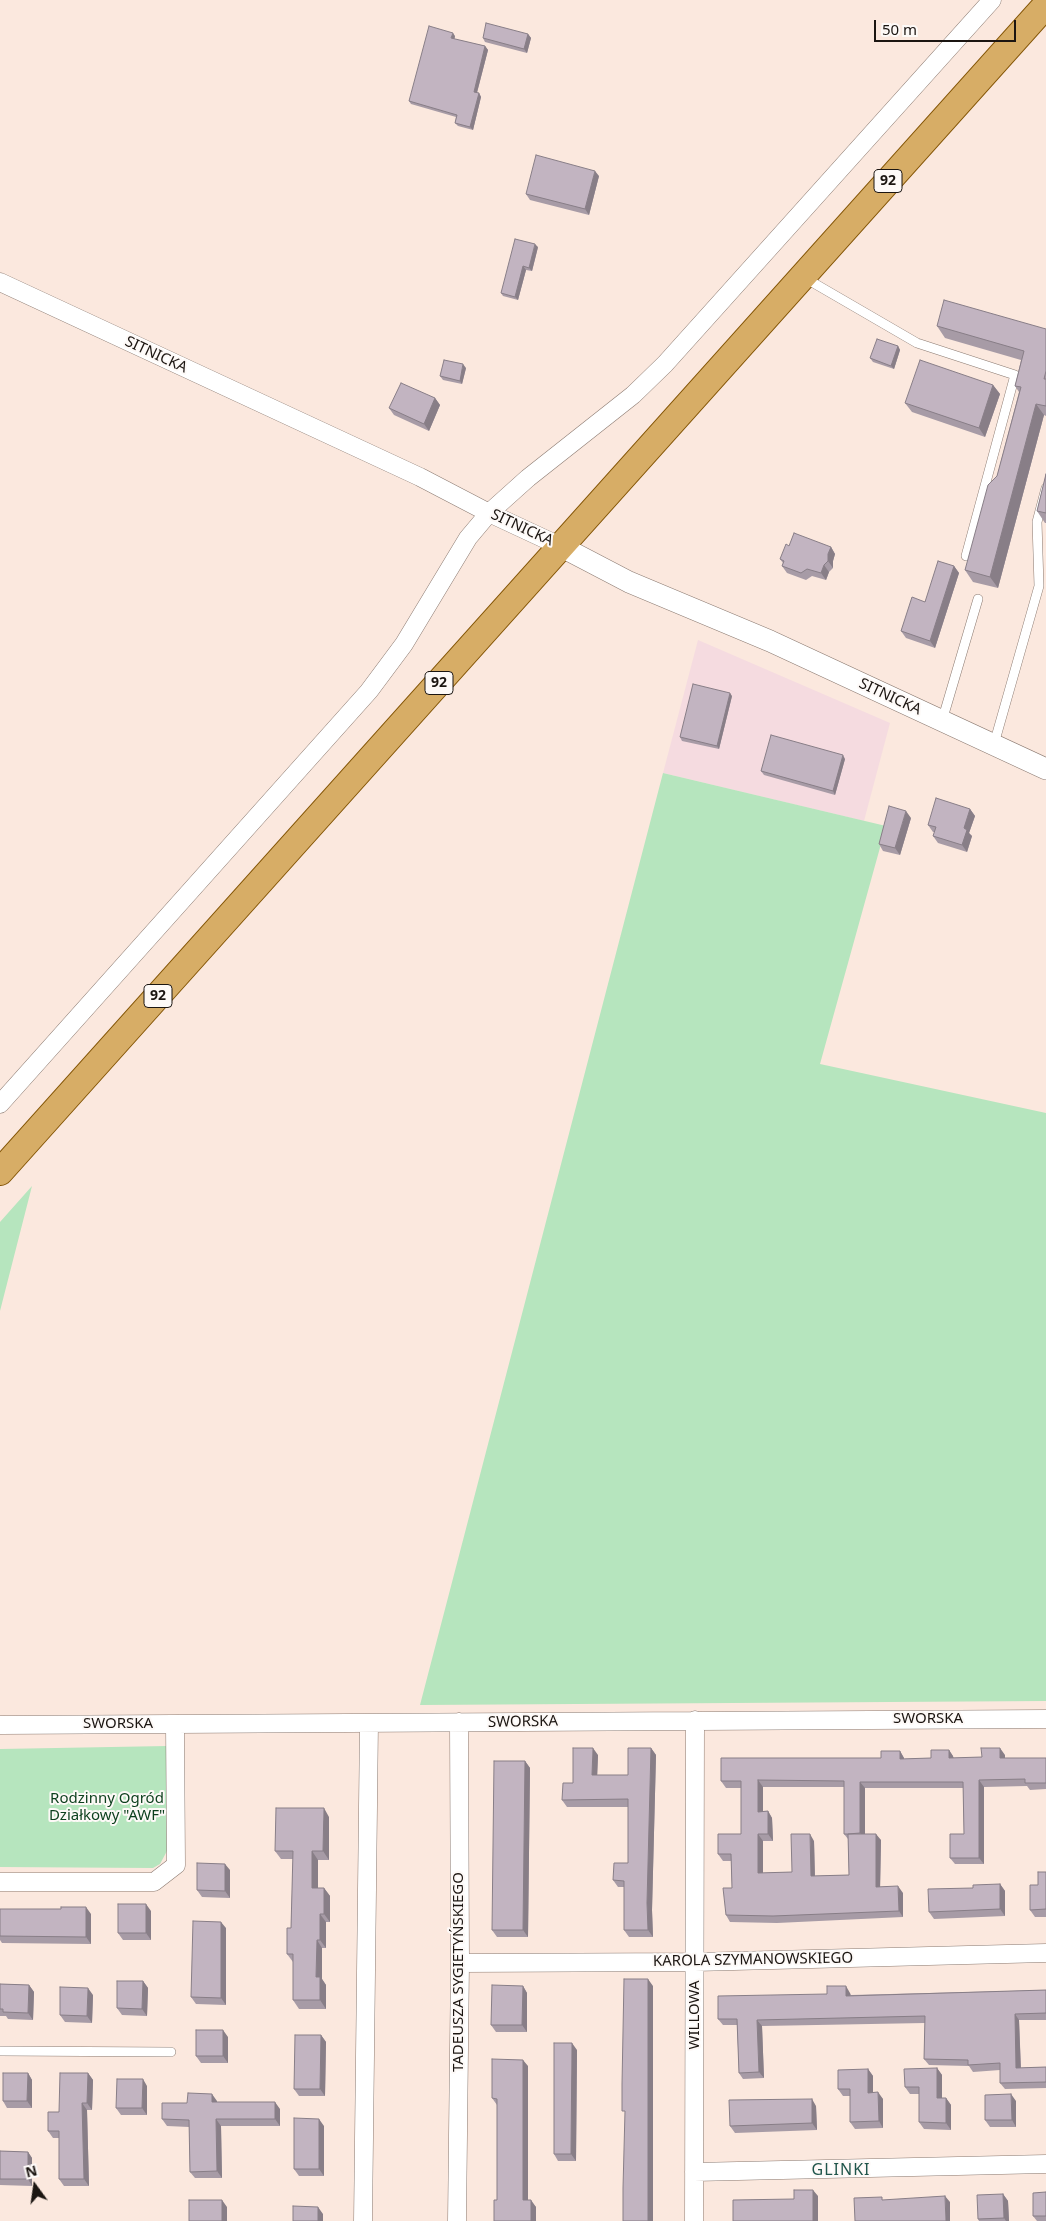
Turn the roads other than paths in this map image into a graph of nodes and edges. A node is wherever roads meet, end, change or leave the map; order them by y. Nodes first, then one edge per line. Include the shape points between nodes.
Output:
1 (992, 0) edge
2 (1046, 6) edge
3 (802, 277) junction
4 (0, 282) edge
5 (1046, 488) edge
6 (488, 513) junction
7 (562, 547) junction
8 (966, 556) dead end
9 (978, 599) dead end
10 (942, 721) junction
11 (994, 744) junction
12 (1046, 769) edge
13 (0, 1104) edge
14 (0, 1172) edge
15 (1046, 1719) edge
16 (695, 1720) junction
17 (459, 1722) junction
18 (369, 1723) junction
19 (175, 1724) junction
20 (0, 1725) edge
21 (0, 1882) edge
22 (1046, 1953) edge
23 (695, 1962) junction
24 (460, 1963) junction
25 (0, 2051) edge
26 (171, 2052) dead end
27 (1046, 2164) edge
28 (694, 2172) junction
29 (363, 2221) edge
30 (458, 2221) edge
31 (694, 2221) edge

1 - 6 street via 665,364 633,395
2 - 3 main road, 92
3 - 7 main road, 92
3 - 8 lane via 918,343 1015,375
4 - 6 street, SITNICKA via 420,477
5 - 11 lane via 1037,522 1039,586
6 - 7 street, SITNICKA
6 - 13 street via 468,538 404,644 369,690
7 - 10 street, SITNICKA via 629,582 770,641
7 - 14 main road, 92
9 - 10 lane
10 - 11 street, SITNICKA
11 - 12 street, SITNICKA
15 - 16 street, SWORSKA
16 - 17 street, SWORSKA
16 - 23 street, WILLOWA
17 - 18 street, SWORSKA
17 - 24 street, TADEUSZA SYGIETYŃSKIEGO
18 - 19 street, SWORSKA
18 - 29 street
19 - 20 street, SWORSKA
19 - 21 street via 176,1865 154,1882
22 - 23 street, KAROLA SZYMANOWSKIEGO
23 - 24 street, KAROLA SZYMANOWSKIEGO
23 - 28 street, WILLOWA
24 - 30 street, TADEUSZA SYGIETYŃSKIEGO
25 - 26 lane
27 - 28 street
28 - 31 street, WILLOWA

